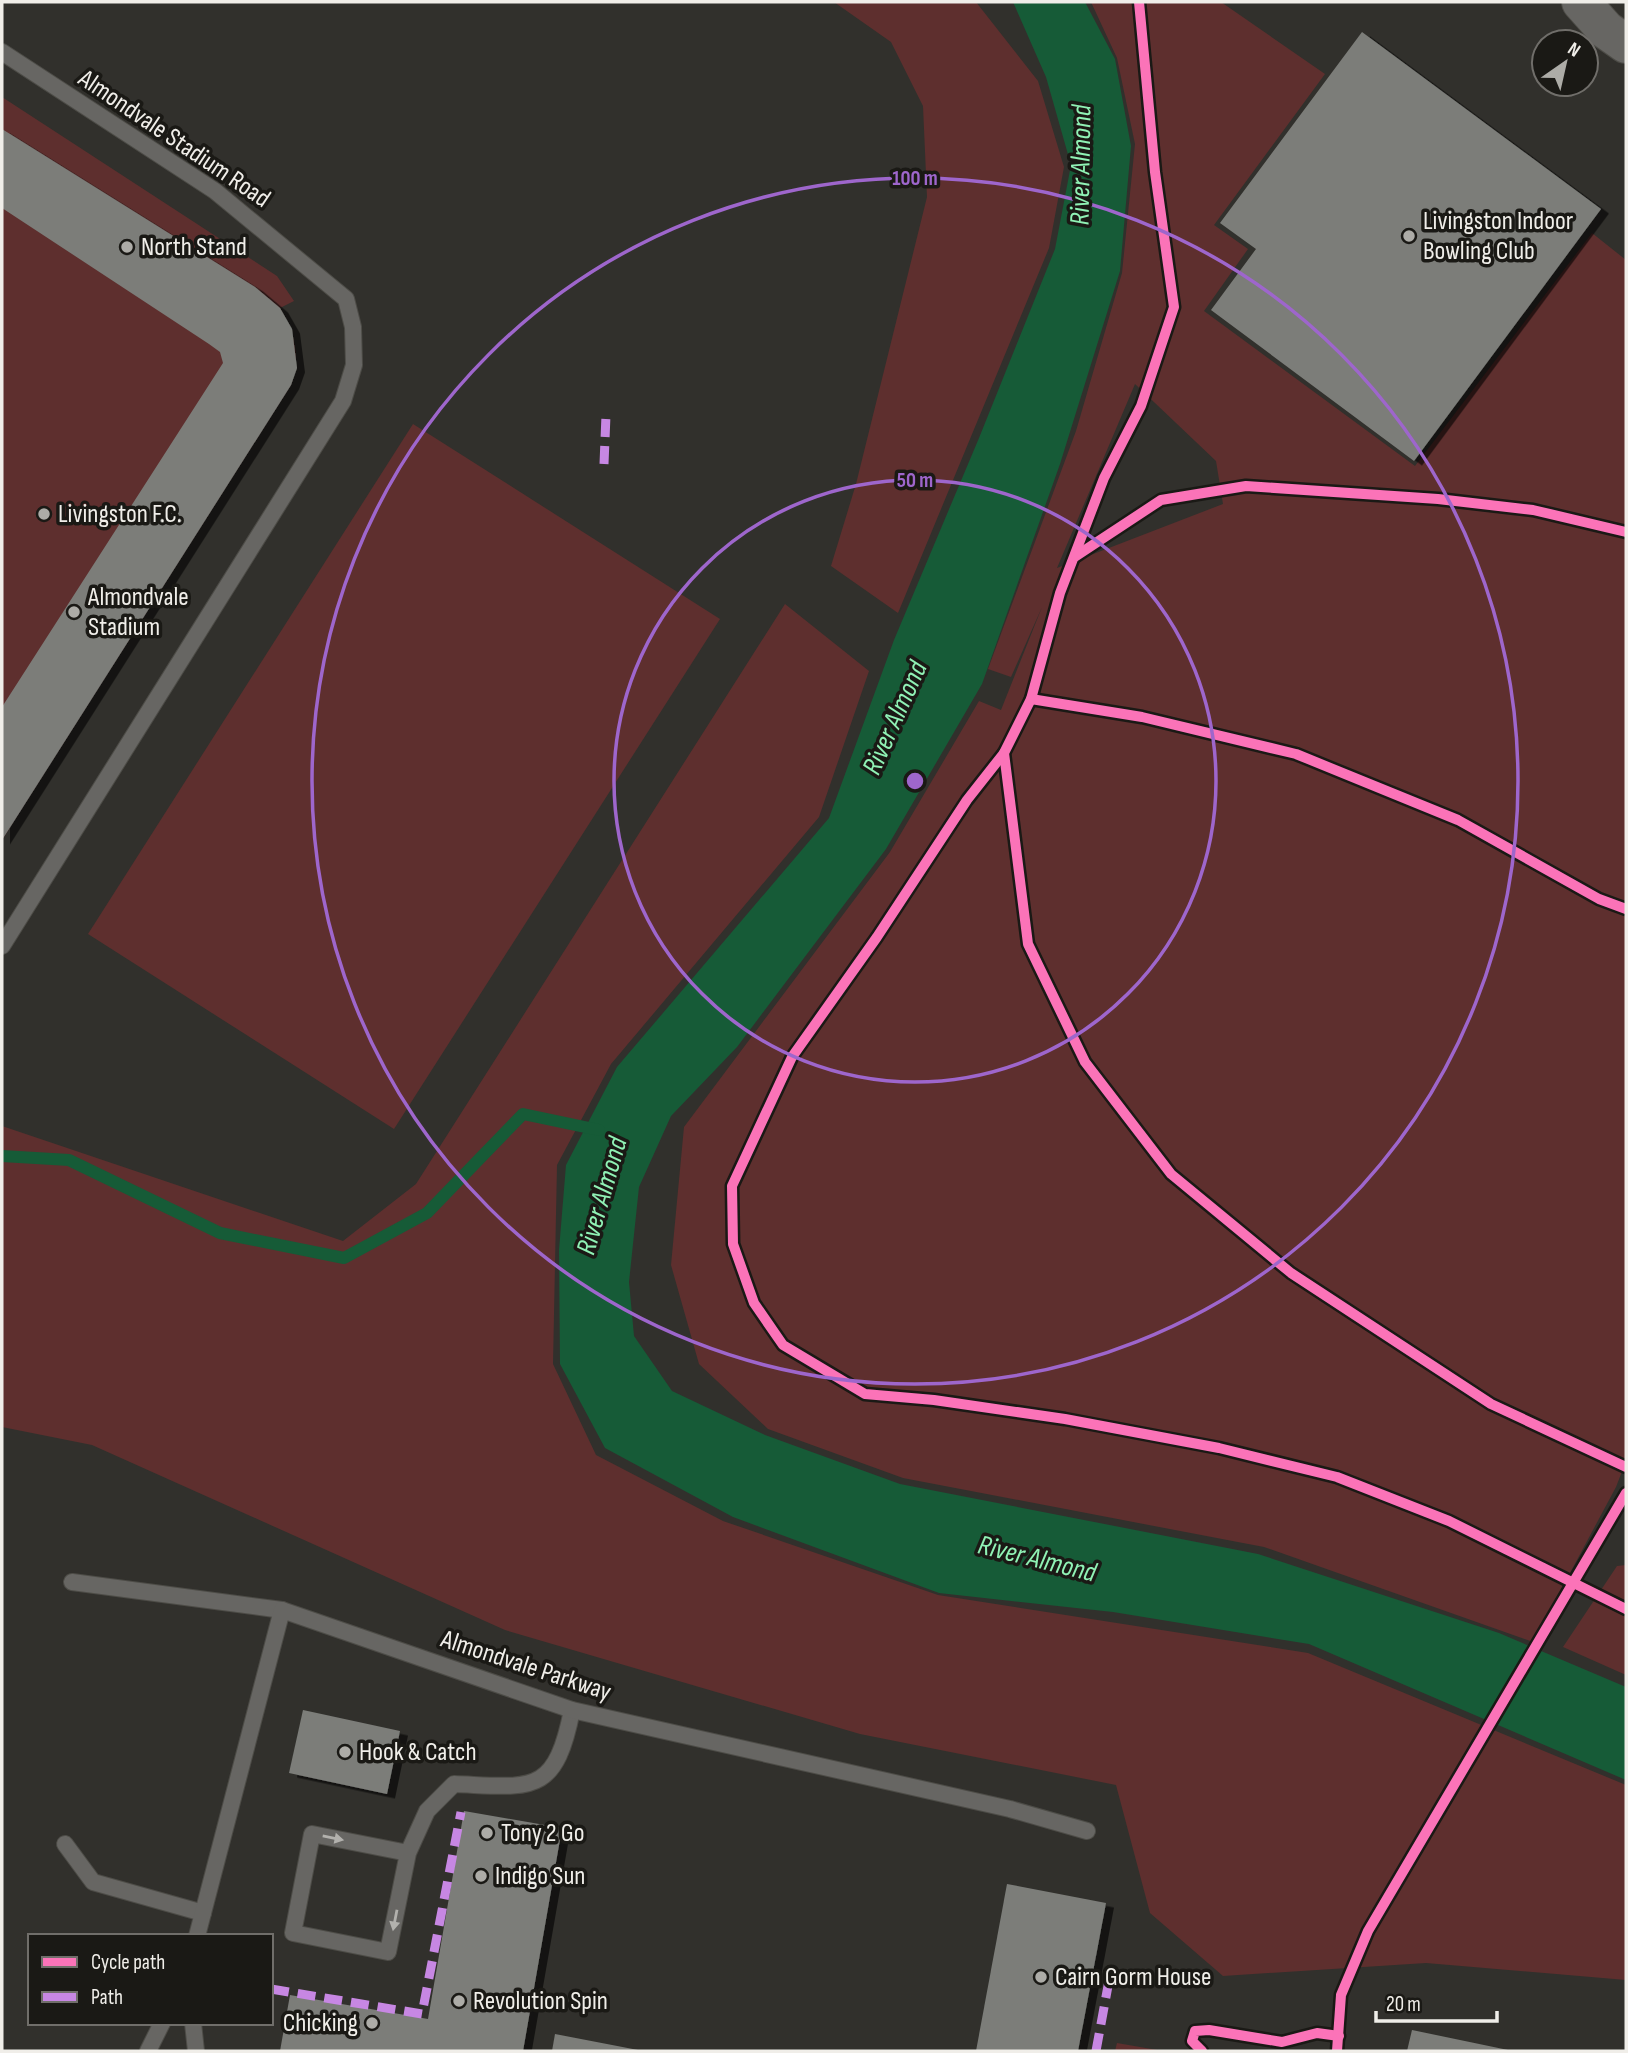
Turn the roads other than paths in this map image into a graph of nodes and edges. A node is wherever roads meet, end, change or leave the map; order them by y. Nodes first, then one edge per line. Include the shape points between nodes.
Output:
1 (1581, 2) edge
2 (1626, 44) edge
3 (2, 52) edge
4 (2, 946) edge
5 (72, 1582) dead end
6 (282, 1609) junction
7 (572, 1710) junction
8 (1087, 1831) dead end
9 (65, 1844) dead end
10 (408, 1853) junction
11 (203, 1913) junction
12 (198, 1934) edge
13 (161, 2025) edge
14 (192, 2025) edge
15 (148, 2051) edge
16 (196, 2051) edge

1 - 2 main road
3 - 4 lane, Almondvale Stadium Road via 215,191 346,299 353,327 354,365 343,401
5 - 6 lane, Almondvale Parkway
6 - 7 lane, Almondvale Parkway
6 - 11 lane
7 - 8 lane, Almondvale Parkway via 1010,1809
7 - 10 lane via 566,1739 551,1772 522,1787 454,1784 427,1811
9 - 11 lane via 93,1882
10 -> 10 lane via 388,1952 293,1933 312,1834
11 - 12 lane
13 - 15 lane
14 - 16 lane

